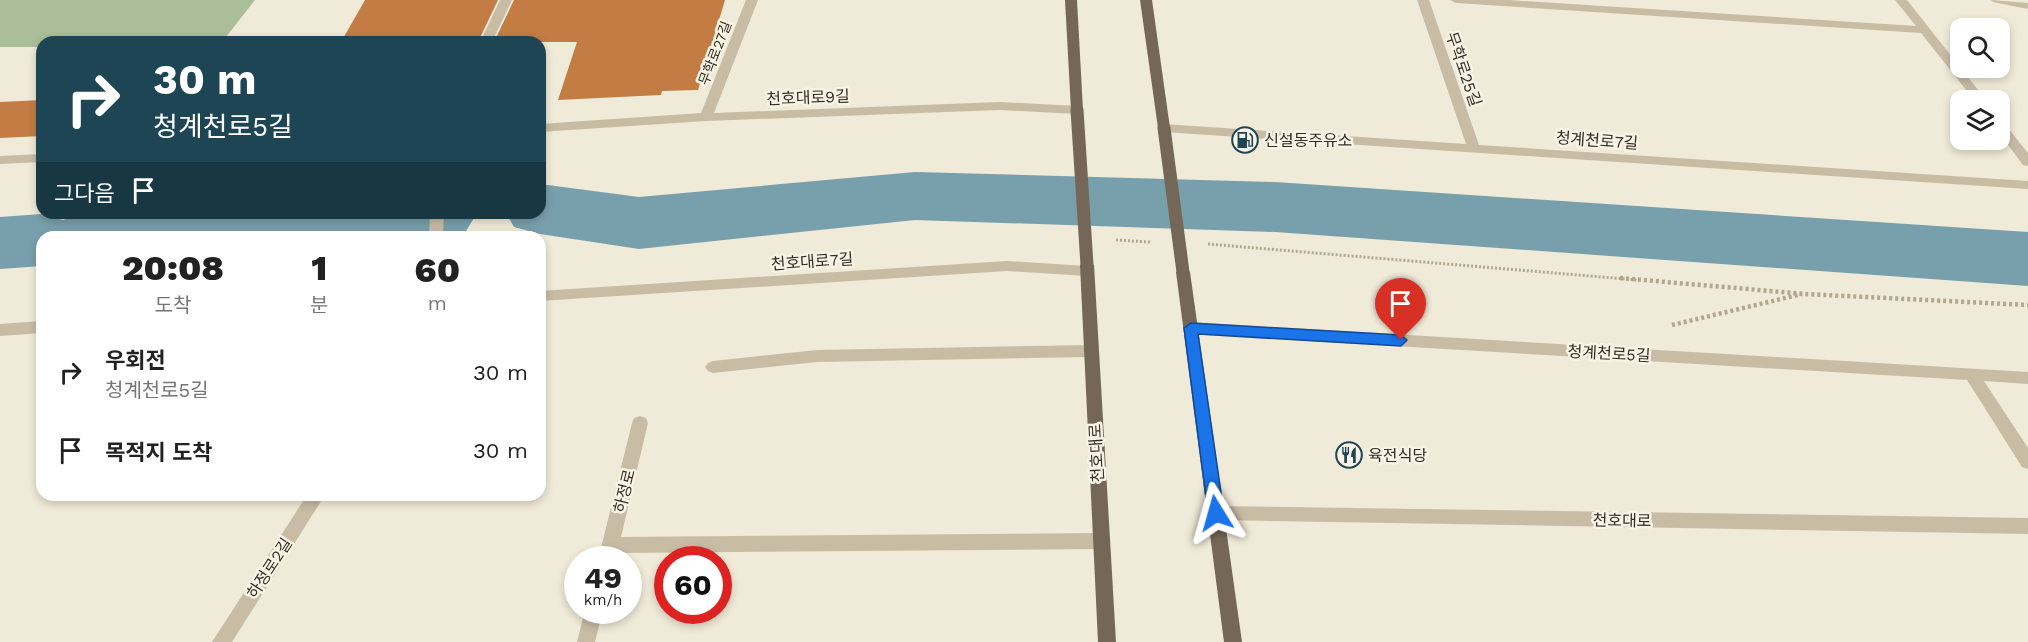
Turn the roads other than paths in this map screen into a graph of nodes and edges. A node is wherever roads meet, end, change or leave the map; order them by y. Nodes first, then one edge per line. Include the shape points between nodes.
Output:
1 (506, 0) edge
2 (752, 0) edge
3 (1071, 0) edge
4 (1146, 0) edge
5 (1423, 0) edge
6 (1456, 0) edge
7 (1648, 0) edge
8 (1901, 0) edge
9 (1997, 0) edge
10 (2028, 6) edge
11 (1656, 12) junction
12 (1924, 30) junction
13 (489, 36) edge
14 (1972, 90) edge
15 (1077, 110) junction
16 (706, 117) junction
17 (546, 128) edge
18 (1164, 128) junction
19 (2010, 139) edge
20 (1474, 148) junction
21 (36, 158) edge
22 (0, 160) edge
23 (2028, 162) edge
24 (2028, 185) edge
25 (1087, 268) junction
26 (546, 296) edge
27 (36, 327) edge
28 (1191, 328) junction
29 (0, 330) edge
30 (1090, 351) junction
31 (713, 367) dead end
32 (1971, 374) junction
33 (2028, 378) edge
34 (640, 423) dead end
35 (2028, 462) edge
36 (312, 501) edge
37 (1216, 513) junction
38 (2028, 526) edge
39 (1101, 541) junction
40 (609, 546) edge
41 (642, 551) edge
42 (590, 624) edge
43 (221, 642) edge
44 (586, 642) edge
45 (1107, 642) edge
46 (1233, 642) edge

1 - 13 street
2 - 16 street, 무학로27길
3 - 15 main road
4 - 18 main road
5 - 20 street, 무학로25길
6 - 11 street
7 - 11 street
8 - 12 street
9 - 10 street
11 - 12 street
12 - 14 street
15 - 16 street, 천호대로9길 via 999,106
15 - 25 main road, 천호대로, bridge
16 - 17 street, 천호대로9길
18 - 20 street, 청계천로7길
18 - 28 main road, bridge
19 - 23 street
20 - 24 street, 청계천로7길
21 - 22 street
25 - 26 street, 천호대로7길 via 1007,266
25 - 30 main road, 천호대로
27 - 29 street
28 - 32 street, 청계천로5길
28 - 37 main road
30 - 31 street via 817,356
30 - 39 main road, 천호대로
32 - 33 street, 청계천로5길
32 - 35 street
34 - 40 street, 하정로
36 - 43 street, 하정로2길
37 - 38 street, 천호대로
37 - 46 main road
39 - 41 street
39 - 45 main road, 천호대로
42 - 44 street

